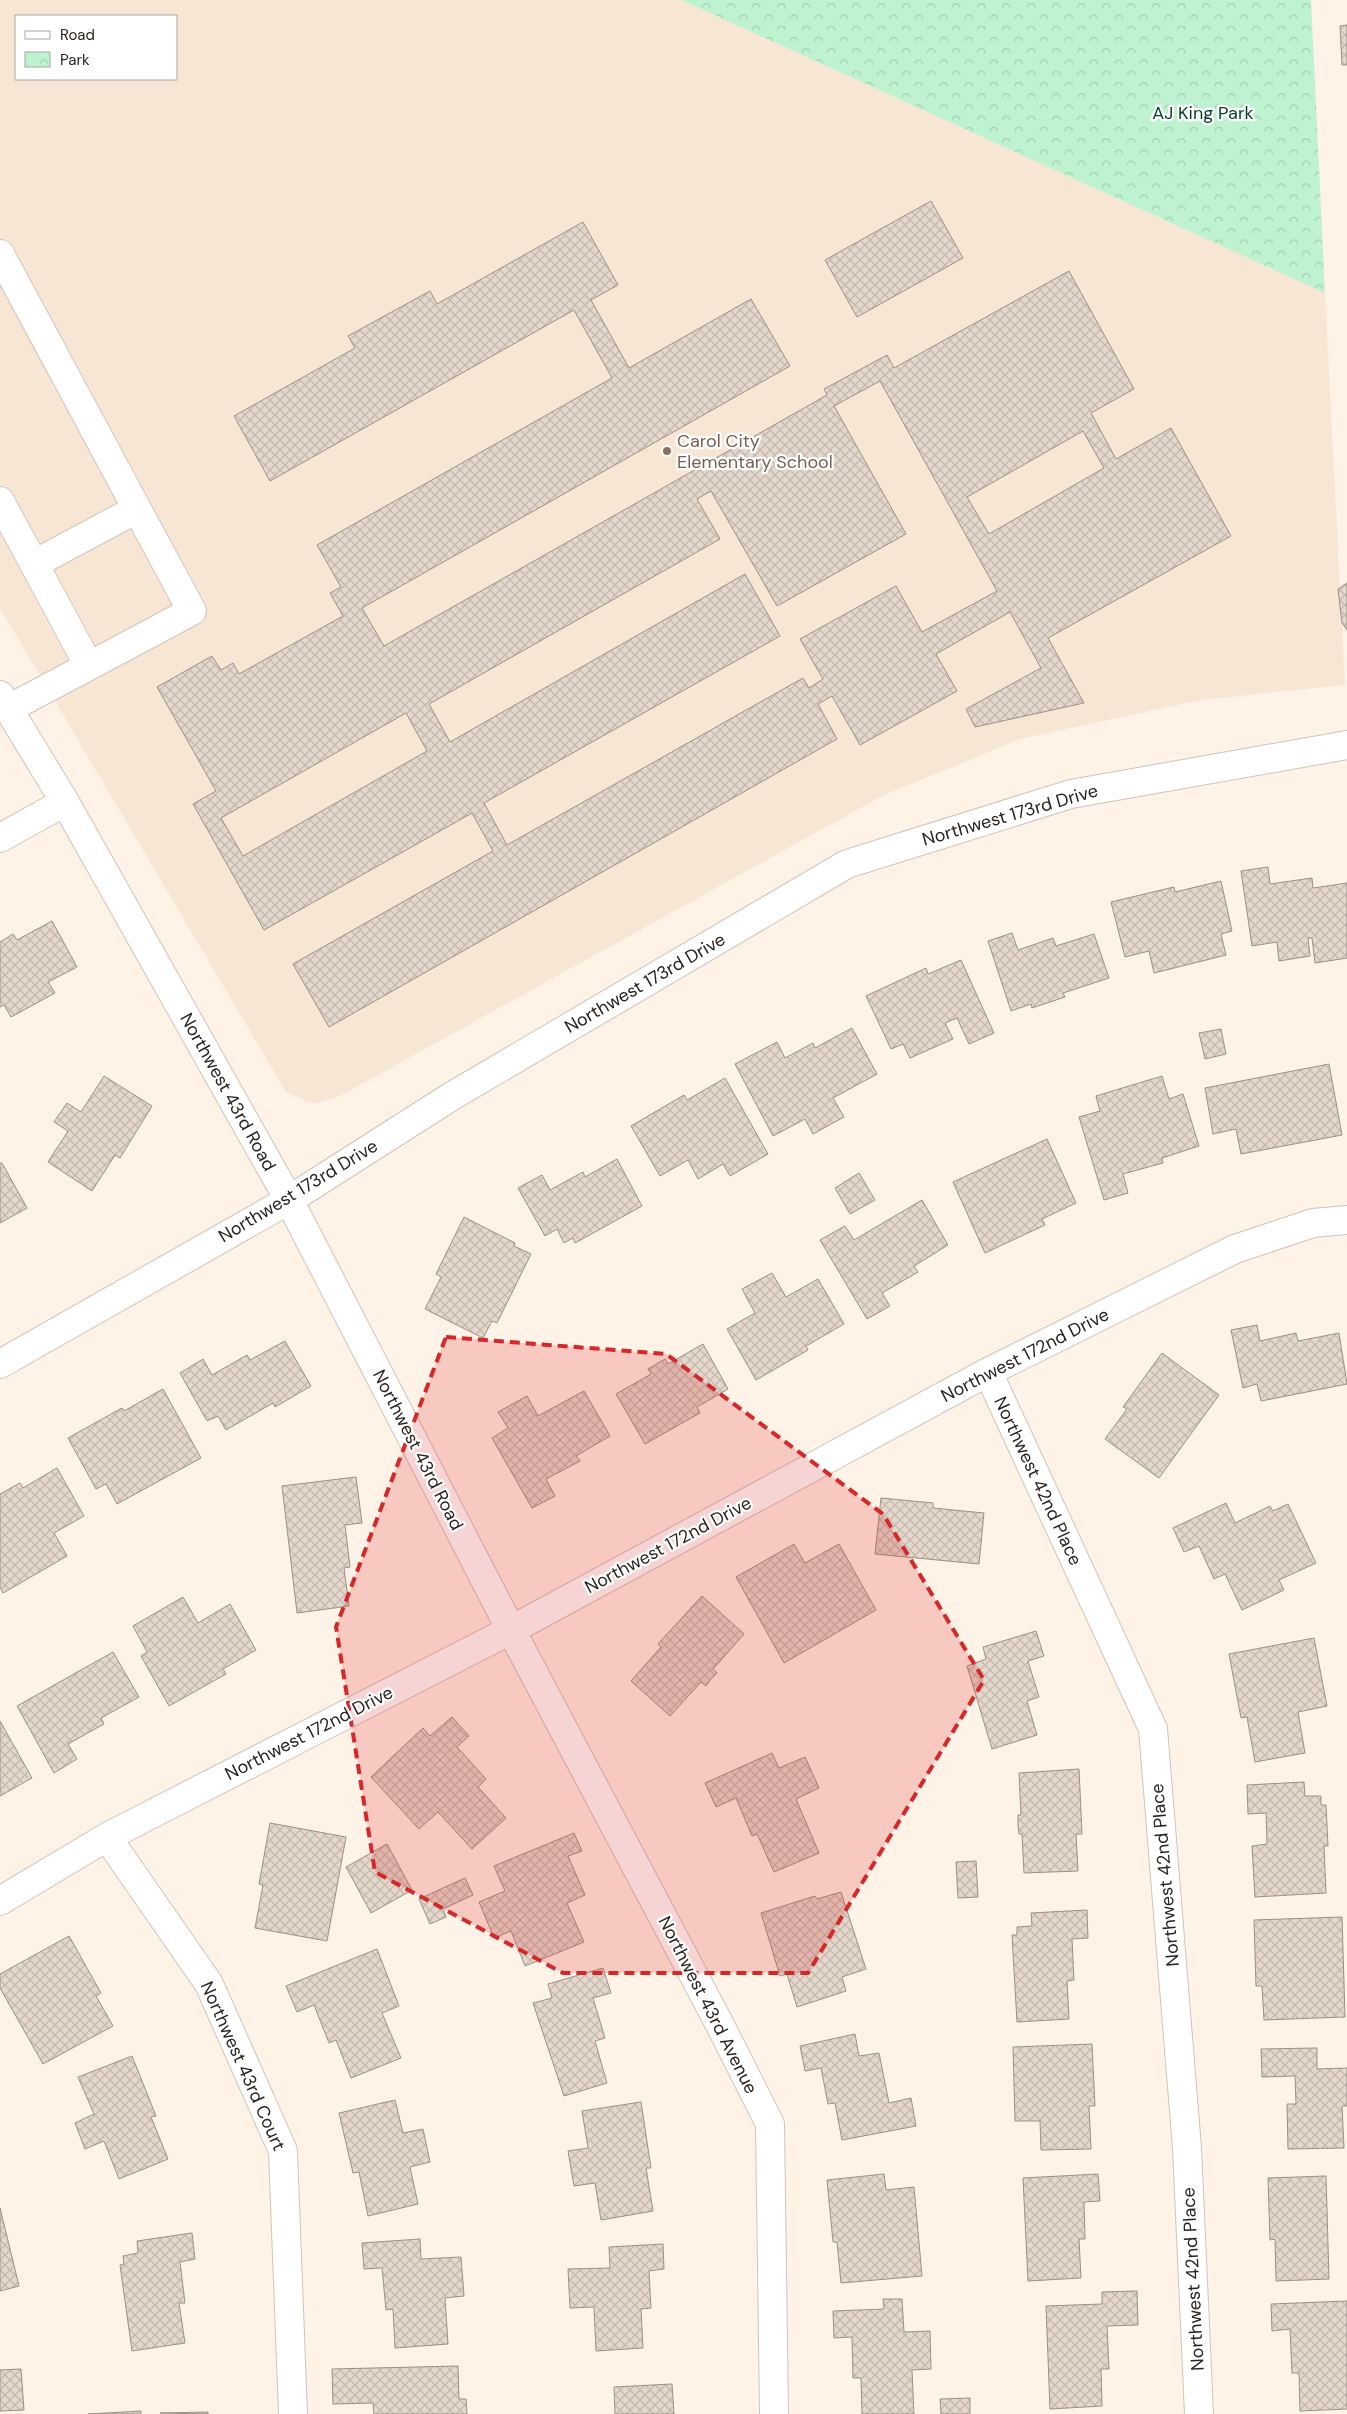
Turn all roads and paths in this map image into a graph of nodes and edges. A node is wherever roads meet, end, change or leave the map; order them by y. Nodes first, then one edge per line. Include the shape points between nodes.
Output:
1 (0, 254) edge
2 (0, 501) edge
3 (137, 509) junction
4 (34, 564) junction
5 (89, 666) junction
6 (4, 702) edge
7 (1347, 745) edge
8 (65, 802) junction
9 (0, 838) edge
10 (289, 1200) junction
11 (1347, 1220) edge
12 (0, 1364) edge
13 (988, 1372) junction
14 (511, 1630) junction
15 (107, 1837) junction
16 (0, 1901) edge
17 (293, 2414) edge
18 (774, 2414) edge
19 (1199, 2414) edge

1 - 3 street
2 - 4 street
3 - 4 street
3 - 5 street via 192,611
4 - 5 street
5 - 6 street
6 - 8 street, Northwest 43rd Road
7 - 10 street, Northwest 173rd Drive via 1071,794 847,864 452,1096
8 - 9 street
8 - 10 street, Northwest 43rd Road
10 - 12 street, Northwest 173rd Drive
10 - 14 street, Northwest 43rd Road
11 - 13 street, Northwest 172nd Drive via 1313,1222 1235,1249
13 - 14 street, Northwest 172nd Drive
13 - 19 street, Northwest 42nd Place via 1153,1729 1187,2148
14 - 15 street, Northwest 172nd Drive
14 - 18 street, Northwest 43rd Avenue via 770,2124
15 - 16 street, Northwest 172nd Drive
15 - 17 street, Northwest 43rd Court via 209,1984 283,2151

